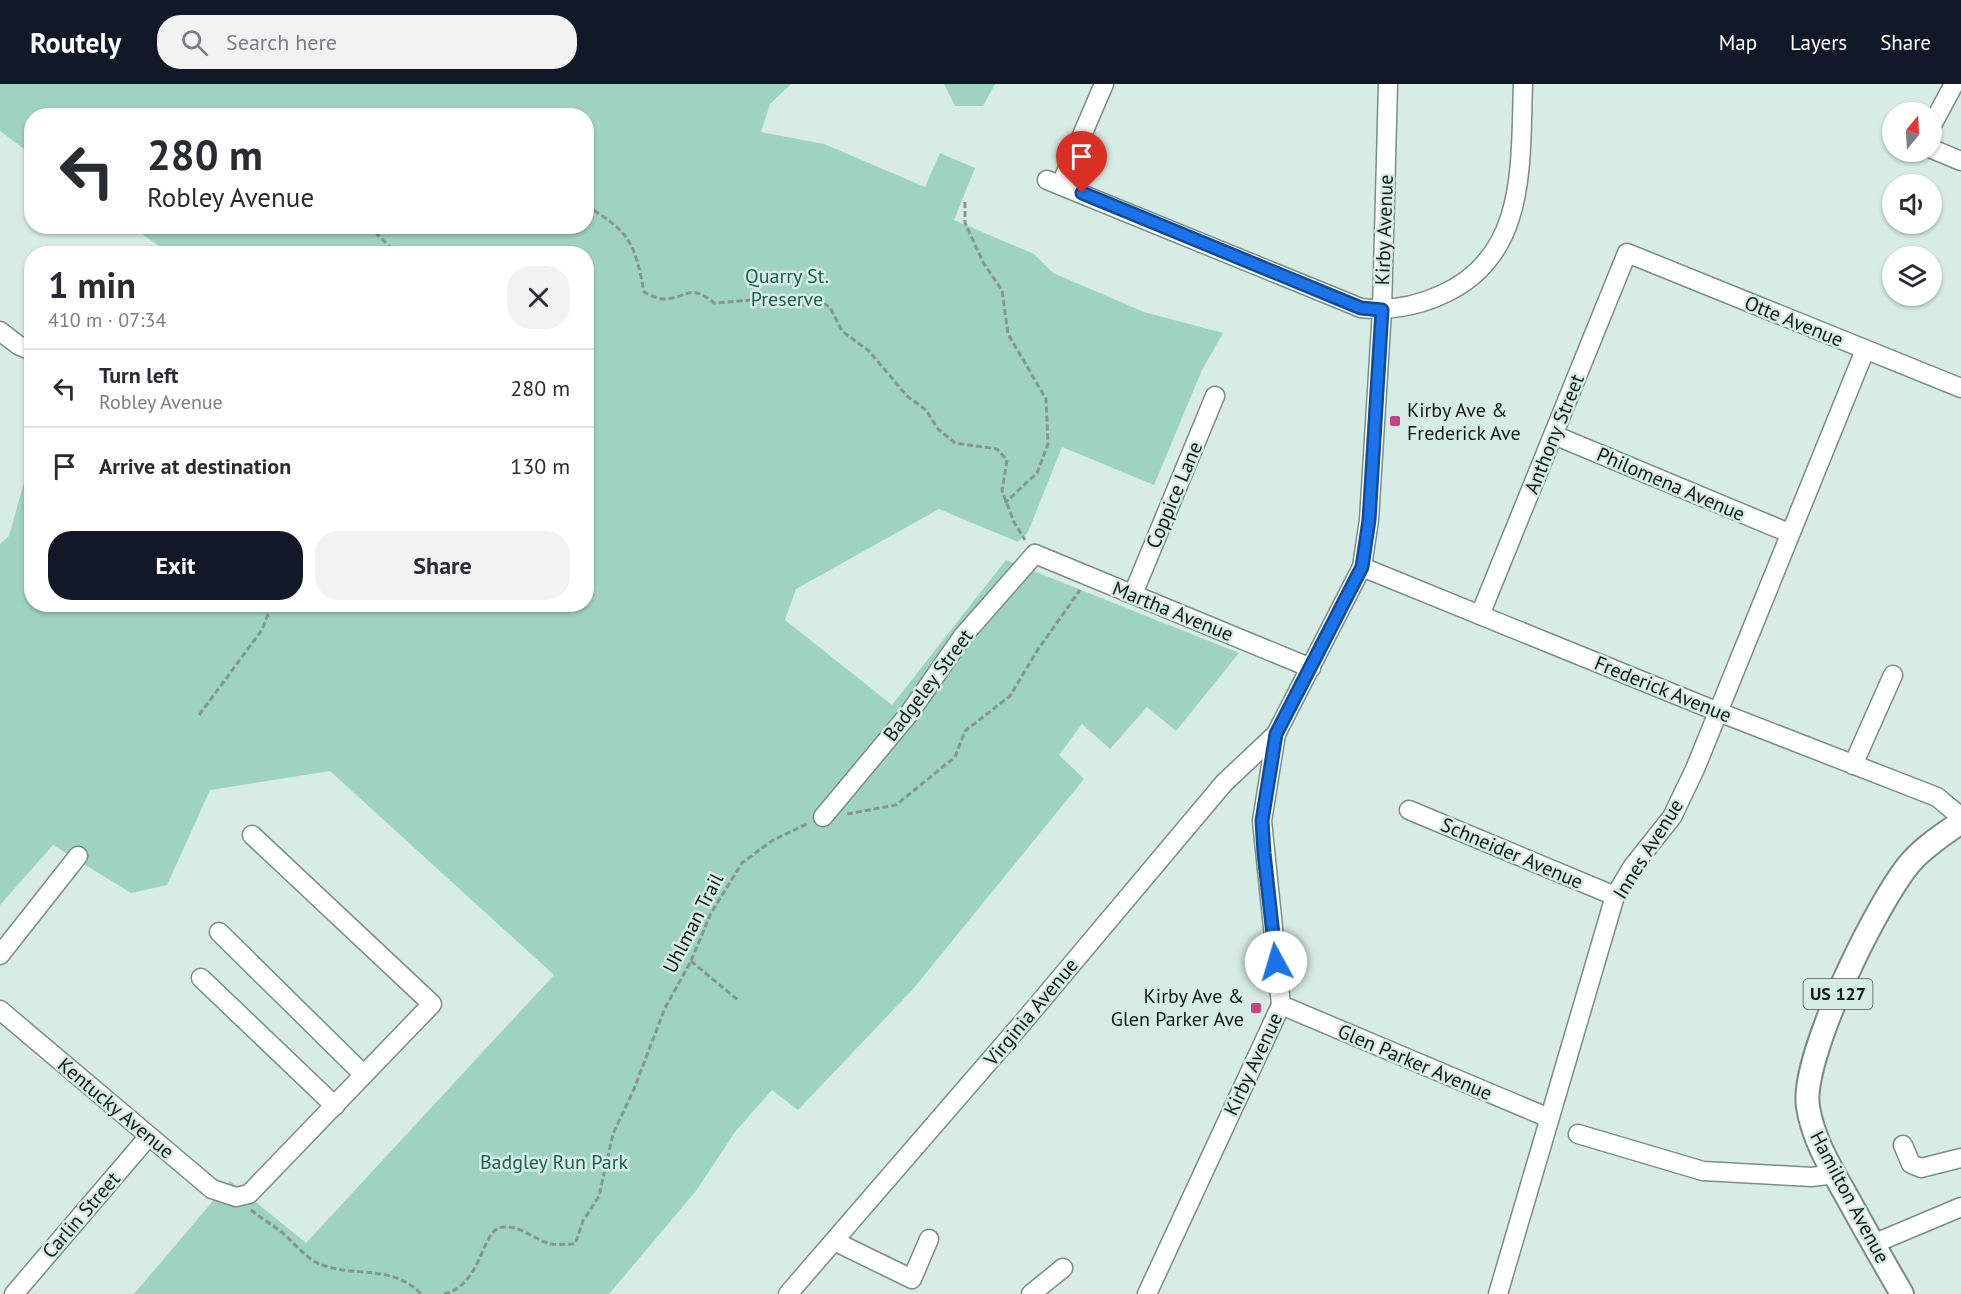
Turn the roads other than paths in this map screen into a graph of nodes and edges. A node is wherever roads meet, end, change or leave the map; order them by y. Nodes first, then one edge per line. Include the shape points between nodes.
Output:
1 (1104, 84) edge
2 (1389, 84) edge
3 (1523, 84) edge
4 (1954, 84) edge
5 (1942, 106) edge
6 (1942, 153) edge
7 (1961, 161) edge
8 (1627, 253) joint
9 (1382, 310) junction
10 (0, 331) edge
11 (24, 348) edge
12 (1865, 350) junction
13 (1961, 388) edge
14 (1215, 396) dead end
15 (1554, 435) junction
16 (1789, 533) junction
17 (1035, 554) joint
18 (1362, 567) junction
19 (1133, 594) junction
20 (1480, 615) junction
21 (1311, 668) junction
22 (1893, 675) dead end
23 (1716, 711) junction
24 (1276, 734) junction
25 (1853, 765) junction
26 (1409, 810) dead end
27 (823, 817) road end
28 (1961, 817) edge
29 (1961, 822) edge
30 (252, 835) dead end
31 (78, 856) dead end
32 (1615, 896) junction
33 (219, 932) dead end
34 (0, 955) edge
35 (201, 978) dead end
36 (1281, 1005) junction
37 (0, 1010) edge
38 (364, 1075) junction
39 (334, 1106) junction
40 (1549, 1118) junction
41 (1578, 1134) dead end
42 (149, 1136) junction
43 (1903, 1145) dead end
44 (1961, 1158) edge
45 (1834, 1173) junction
46 (1961, 1207) edge
47 (929, 1239) dead end
48 (834, 1241) junction
49 (1873, 1244) junction
50 (1063, 1268) dead end
51 (14, 1294) edge
52 (788, 1294) edge
53 (1031, 1294) edge
54 (1147, 1294) edge
55 (1498, 1294) edge
56 (1902, 1294) edge

1 - 9 street via 1054,182 1361,308
2 - 9 street, Kirby Avenue
3 - 9 street via 1519,179 1503,240 1485,267 1457,288 1430,300
4 - 5 street
6 - 7 street
8 - 12 street, Otte Avenue
8 - 15 street, Anthony Street
9 - 18 street, Kirby Avenue via 1369,520
10 - 11 street
12 - 13 street, Otte Avenue
12 - 16 street, Innes Avenue
14 - 19 street, Coppice Lane
15 - 16 street, Philomena Avenue
15 - 20 street, Anthony Street
16 - 23 street, Innes Avenue
17 - 19 street, Martha Avenue
17 - 27 street, Badgeley Street via 963,636 908,715
18 - 20 street, Frederick Avenue
18 - 21 street, Kirby Avenue
19 - 21 street, Martha Avenue
20 - 23 street, Frederick Avenue
21 - 24 street, Kirby Avenue
22 - 25 street
23 - 25 street, Frederick Avenue
23 - 32 street, Innes Avenue via 1672,817
24 - 36 street, Kirby Avenue via 1262,821
24 - 48 street, Virginia Avenue via 1224,783
25 - 28 street, Frederick Avenue via 1937,797
26 - 32 street, Schneider Avenue
29 - 45 main road, Hamilton Avenue / US 127 via 1918,855 1897,880 1821,1034 1807,1084 1808,1106 1821,1149
30 - 38 street via 432,1004
31 - 34 street
32 - 40 street, Innes Avenue
33 - 38 street
35 - 39 street
36 - 40 street, Glen Parker Avenue
36 - 54 street, Kirby Avenue
37 - 42 street, Kentucky Avenue
38 - 39 street
39 - 42 street, Kentucky Avenue via 249,1194 236,1197 212,1189
40 - 55 street, Innes Avenue
41 - 45 street via 1703,1171 1812,1177
42 - 51 street, Carlin Street
43 - 44 street via 1911,1164 1921,1168
45 - 49 main road, Hamilton Avenue / US 127
46 - 49 street
47 - 48 street via 912,1279
48 - 52 street, Virginia Avenue
49 - 56 main road, Hamilton Avenue / US 127
50 - 53 street

